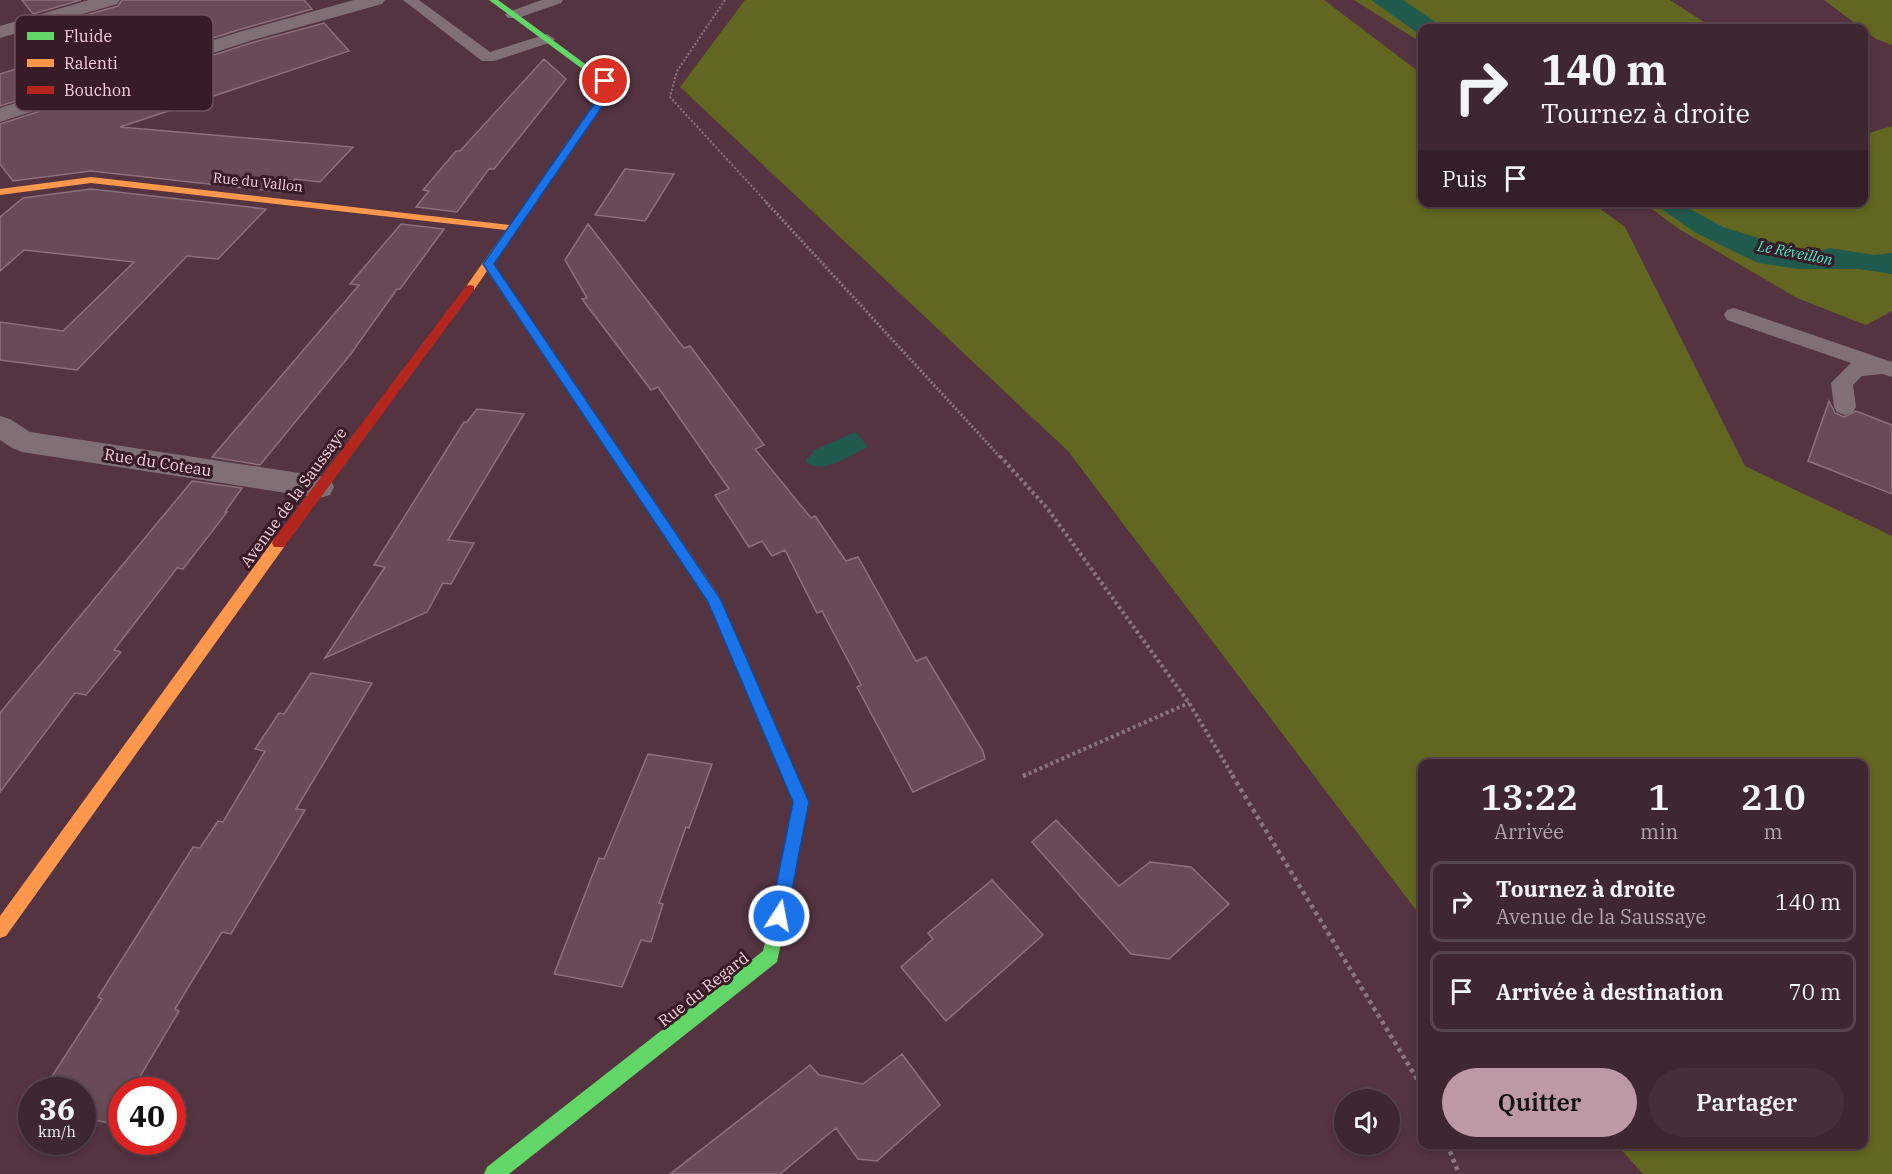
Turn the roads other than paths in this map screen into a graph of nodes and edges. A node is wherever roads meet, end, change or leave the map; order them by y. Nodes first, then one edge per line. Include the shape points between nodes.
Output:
1 (110, 0) edge
2 (375, 0) edge
3 (410, 0) edge
4 (493, 0) edge
5 (556, 0) edge
6 (58, 15) edge
7 (513, 15) junction
8 (15, 28) edge
9 (0, 32) edge
10 (547, 39) junction
11 (213, 47) edge
12 (15, 110) edge
13 (0, 115) edge
14 (0, 192) edge
15 (513, 228) junction
16 (488, 264) junction
17 (1734, 315) dead end
18 (1889, 368) edge
19 (1845, 407) dead end
20 (0, 426) edge
21 (320, 488) junction
22 (0, 930) edge
23 (494, 1174) edge

1 - 6 street
2 - 11 street
3 - 10 lane via 488,58
4 - 7 street
5 - 7 lane
7 - 10 street
8 - 9 street
10 - 15 street, Avenue de la Saussaye via 605,81 604,98
12 - 13 street
14 - 15 street, Rue du Vallon via 91,180
15 - 16 street, Avenue de la Saussaye
16 - 21 street, Avenue de la Saussaye
16 - 23 street, Rue du Regard via 714,600 801,802 771,956
17 - 18 lane
18 - 19 lane via 1856,369 1842,383
20 - 21 street, Rue du Coteau via 22,441
21 - 22 street, Avenue de la Saussaye

